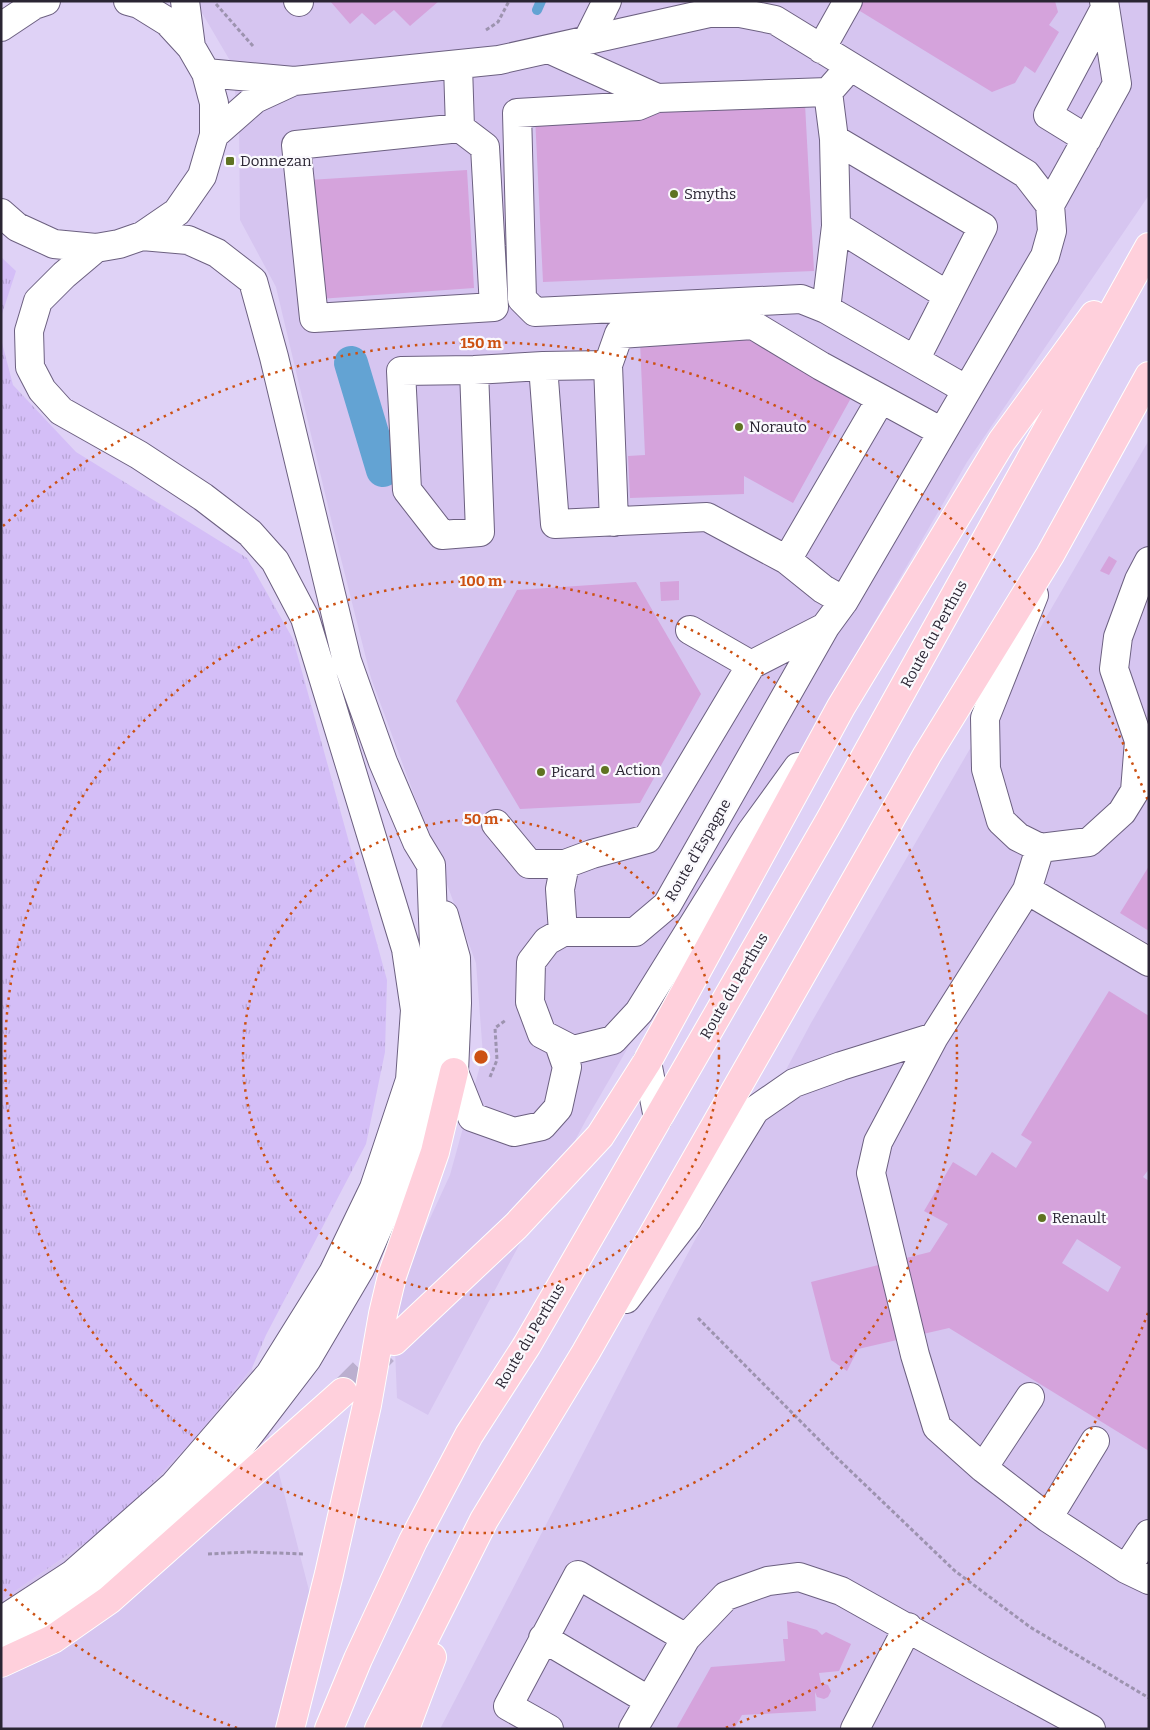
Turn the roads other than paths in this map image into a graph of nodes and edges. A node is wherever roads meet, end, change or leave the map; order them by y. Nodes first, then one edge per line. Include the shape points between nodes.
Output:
1 (128, 1) edge
2 (185, 1) edge
3 (607, 1) edge
4 (848, 1) edge
5 (35, 2) edge
6 (1104, 6) edge
7 (710, 7) edge
8 (1, 27) edge
9 (588, 39) junction
10 (191, 47) junction
11 (821, 49) junction
12 (551, 50) junction
13 (458, 66) junction
14 (850, 67) junction
15 (206, 73) junction
16 (294, 81) junction
17 (828, 92) junction
18 (658, 98) junction
19 (460, 128) junction
20 (214, 135) junction
21 (834, 139) junction
22 (1087, 139) junction
23 (1050, 205) junction
24 (1, 213) edge
25 (836, 226) junction
26 (142, 236) junction
27 (1149, 242) edge
28 (1149, 247) edge
29 (96, 248) junction
30 (947, 295) junction
31 (826, 309) junction
32 (915, 360) junction
33 (608, 365) junction
34 (543, 366) junction
35 (474, 370) junction
36 (1149, 376) edge
37 (967, 390) junction
38 (882, 399) junction
39 (942, 432) junction
40 (614, 522) junction
41 (1050, 555) junction
42 (787, 560) junction
43 (1145, 575) edge
44 (844, 601) junction
45 (825, 627) junction
46 (690, 630) dead end
47 (751, 665) junction
48 (841, 707) junction
49 (496, 824) dead end
50 (1040, 848) junction
51 (432, 865) junction
52 (562, 876) junction
53 (1028, 890) junction
54 (563, 932) junction
55 (1149, 962) edge
56 (934, 1037) junction
57 (559, 1044) junction
58 (647, 1062) junction
59 (454, 1072) junction
60 (658, 1118) junction
61 (394, 1341) tunnel mouth
62 (586, 1352) junction
63 (343, 1392) tunnel mouth
64 (1030, 1397) dead end
65 (1095, 1441) dead end
66 (983, 1468) junction
67 (1048, 1518) junction
68 (484, 1520) junction
69 (1149, 1534) edge
70 (1138, 1574) edge
71 (1, 1621) edge
72 (908, 1628) junction
73 (543, 1638) junction
74 (686, 1638) junction
75 (1, 1644) edge
76 (1, 1663) edge
77 (648, 1700) junction
78 (290, 1729) edge
79 (329, 1729) edge
80 (379, 1729) edge
81 (405, 1729) edge
82 (549, 1729) edge
83 (633, 1729) edge
84 (855, 1729) edge
85 (1091, 1729) edge

1 - 10 street via 168,22
2 - 10 street
3 - 9 street
4 - 11 street
5 - 8 street
6 - 22 street via 1117,84
6 - 22 street via 1048,115
7 - 9 street
7 - 11 street via 775,20
9 - 12 street
10 - 15 street
11 - 14 street
12 - 13 street
12 - 18 street
13 - 16 street
13 - 19 street
14 - 17 street
14 - 23 street via 1026,174
15 - 16 street
15 - 20 street via 214,103
16 - 20 street via 256,100
17 - 18 street
17 - 21 street
18 - 31 street via 638,106 517,113 522,299 535,312 801,299
19 - 19 street via 296,145 314,318 494,307 485,146
20 - 26 street via 202,176 177,212
21 - 25 street
21 - 30 street via 983,227
22 - 23 street
23 - 37 street, Route d'Espagne via 1052,231 1045,256
24 - 29 street via 17,227 54,244
25 - 30 street
25 - 31 street
26 - 29 street
26 - 51 street via 188,240 217,253 253,281 347,661 390,780 417,842
27 - 48 main road via 1002,441
28 - 60 main road, Route du Perthus via 830,820
29 - 71 street via 38,301 30,331 30,367 42,390 61,411 139,455 203,497 250,533 275,561 305,618 406,949 415,1010 410,1080 374,1188 333,1273 270,1374 174,1485 73,1574
30 - 32 street
31 - 32 street
32 - 37 street
33 - 34 street
33 - 38 street via 619,334 753,325
33 - 40 street
34 - 35 street
34 - 40 street via 555,524
35 - 35 street via 401,371 407,490 442,535 480,532
36 - 41 main road
37 - 39 street, Route d'Espagne
38 - 39 street
38 - 42 street
39 - 44 street, Route d'Espagne
40 - 42 street via 707,517
41 - 50 street via 984,718 986,768 1001,821 1018,837
41 - 62 main road via 927,755
42 - 44 street via 823,589
43 - 50 street via 1118,637 1114,669 1139,741 1135,791 1122,812 1089,842
44 - 45 street, Route d'Espagne
45 - 47 street
45 - 54 street, Route d'Espagne via 667,905 635,932
46 - 47 street
47 - 52 street via 647,839 592,854
48 - 57 street via 751,832 639,1012 613,1040 573,1050
48 - 58 main road
49 - 52 street via 529,864
50 - 53 street
51 - 59 street via 456,958
51 - 75 street via 435,973 430,1079 398,1182 360,1269 307,1359 232,1457 187,1503 107,1574 53,1614
52 - 54 street
53 - 55 street
53 - 56 street
54 - 57 street via 547,942 531,962 530,1002 542,1034
56 - 62 street via 794,1083 755,1110 688,1219
56 - 66 street via 878,1142 870,1173 915,1354 937,1427
57 - 59 street via 567,1067 558,1108 542,1126 514,1132 472,1117
58 - 60 street
58 - 61 main road via 600,1136 516,1226
59 - 78 main road via 435,1152 392,1276 331,1565
60 - 79 main road, Route du Perthus via 465,1444 413,1541
62 - 68 main road
63 - 76 main road via 109,1600 53,1639
64 - 66 street
65 - 67 street
66 - 67 street
67 - 70 street
68 - 80 main road
68 - 81 main road
69 - 70 street
72 - 74 street via 841,1591 799,1577 768,1581 726,1596
72 - 84 street
72 - 85 street
73 - 74 street via 578,1575
73 - 77 street
73 - 82 street via 508,1706
74 - 77 street
77 - 83 street

